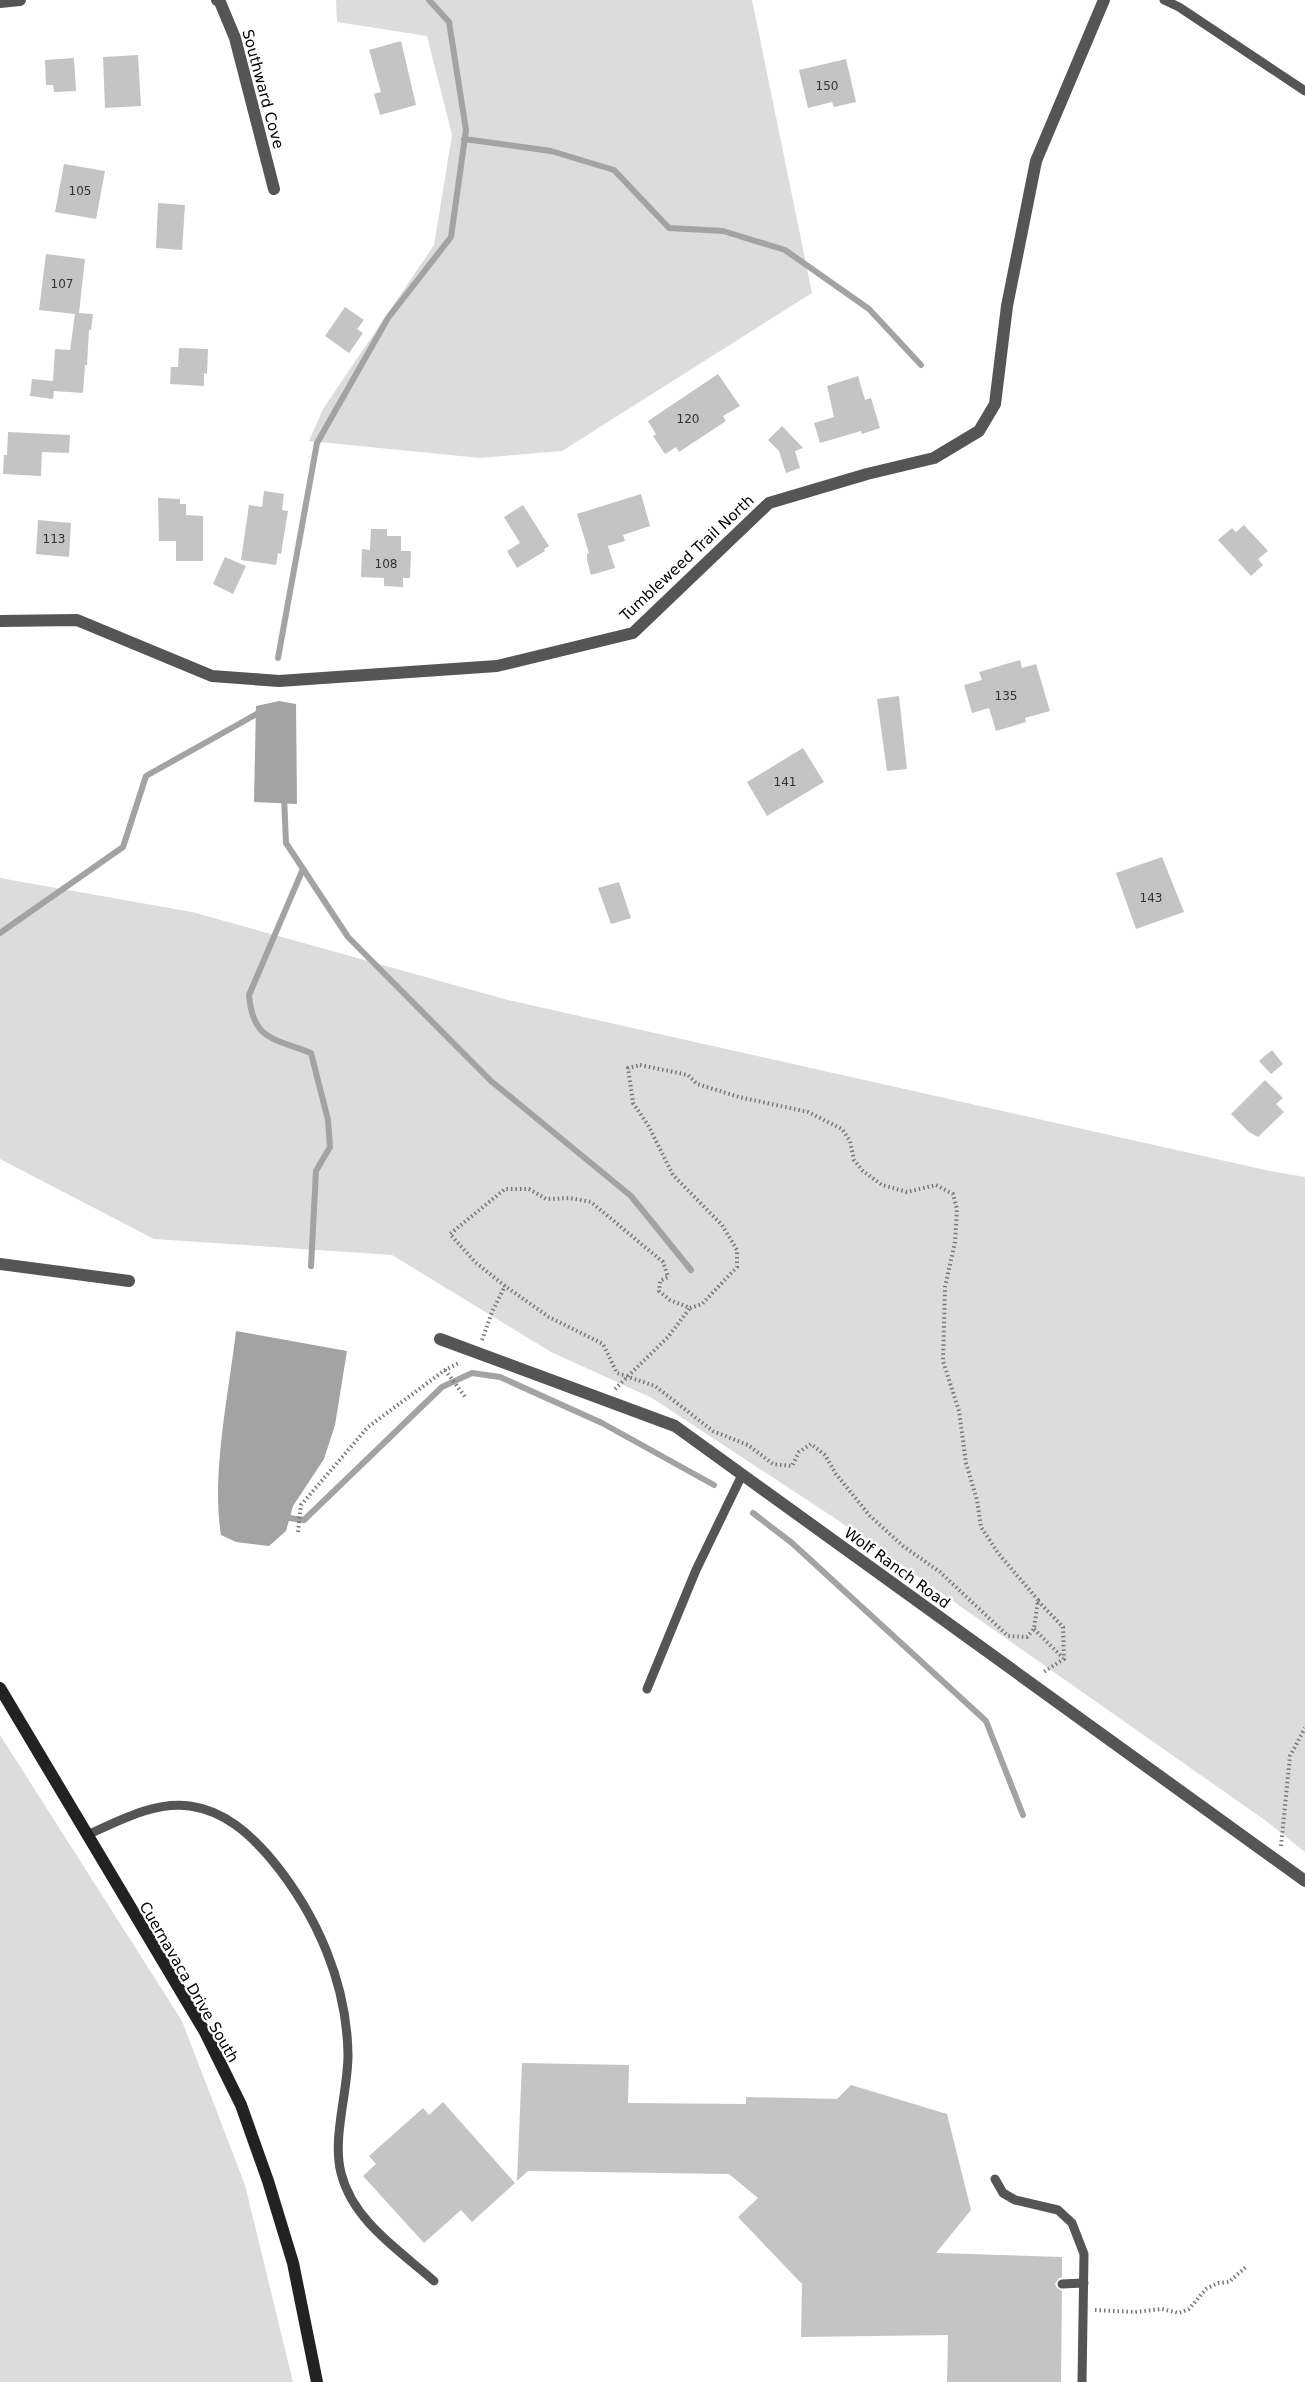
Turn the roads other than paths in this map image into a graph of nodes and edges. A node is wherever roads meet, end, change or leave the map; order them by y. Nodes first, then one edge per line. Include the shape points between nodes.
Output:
1 (20, 0) edge
2 (217, 0) edge
3 (1104, 0) edge
4 (1164, 0) edge
5 (0, 2) edge
6 (1305, 91) edge
7 (274, 189) dead end
8 (0, 621) edge
9 (0, 1264) edge
10 (129, 1281) dead end
11 (440, 1339) dead end
12 (742, 1475) junction
13 (0, 1688) edge
14 (647, 1689) dead end
15 (87, 1835) junction
16 (1305, 1881) edge
17 (994, 2179) dead end
18 (434, 2281) dead end
19 (1083, 2283) junction
20 (1062, 2284) dead end
21 (317, 2382) edge
22 (1082, 2382) edge

1 - 5 street
2 - 7 street, Southward Cove via 235,38
3 - 8 street, Tumbleweed Trail North via 1036,161 1007,306 994,404 979,431 934,458 769,502 633,633 497,666 279,681 212,676 76,620
4 - 6 lane
9 - 10 street
11 - 12 street, Wolf Ranch Road via 675,1426
12 - 14 lane via 696,1570
12 - 16 street, Wolf Ranch Road
13 - 15 street, Cuernavaca Drive South
15 - 18 lane via 149,1809 206,1809 247,1833 282,1872 312,1918 339,1990 348,2055 339,2157 345,2186 367,2224
15 - 21 street, Cuernavaca Drive South via 205,2032 241,2105 293,2263
17 - 19 lane via 1003,2193 1015,2200 1058,2210 1072,2223 1084,2254
19 - 20 lane
19 - 22 lane

